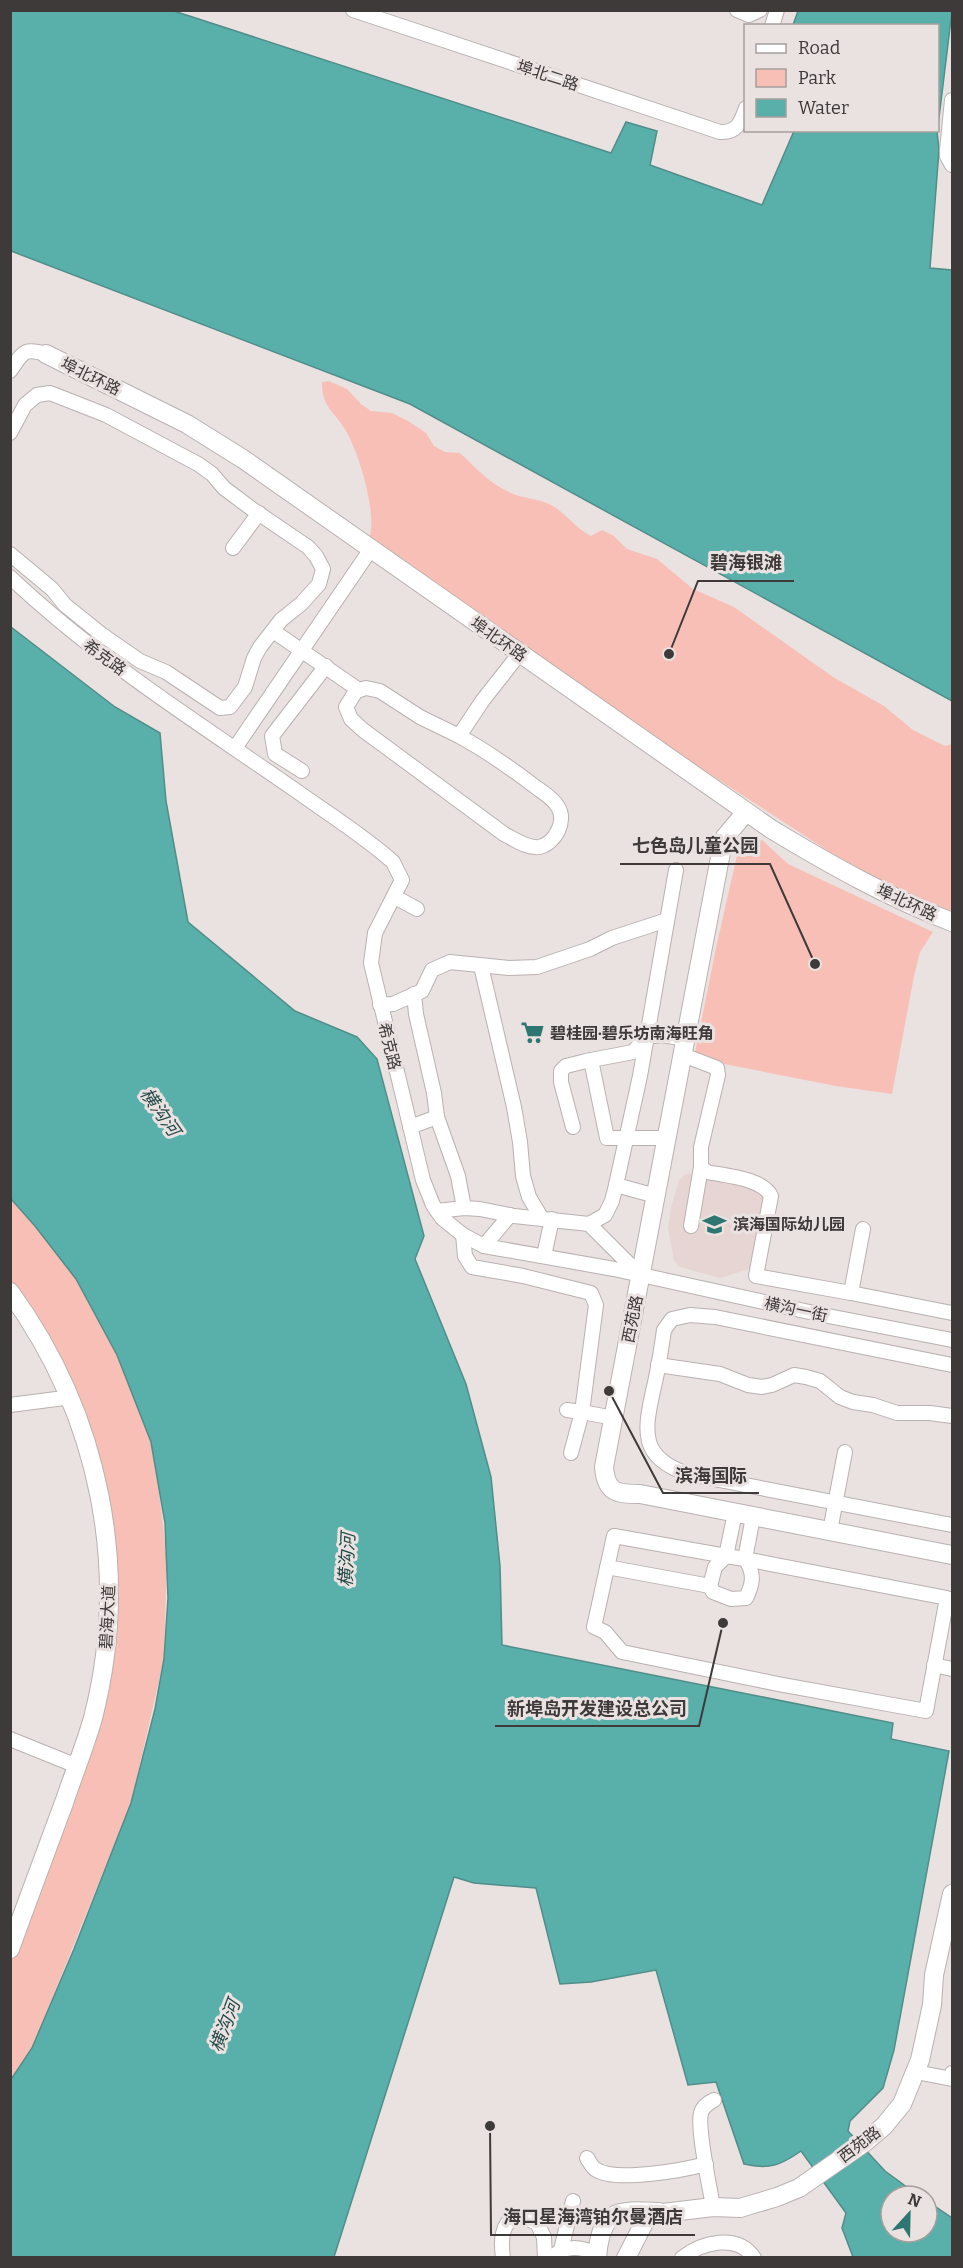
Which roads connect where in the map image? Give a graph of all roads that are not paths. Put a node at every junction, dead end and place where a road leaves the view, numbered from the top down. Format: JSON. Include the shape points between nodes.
{"nodes":[{"id":1,"x":353,"y":10,"type":"edge"},
{"id":2,"x":737,"y":10,"type":"edge"},
{"id":3,"x":760,"y":10,"type":"edge"},
{"id":4,"x":952,"y":100,"type":"edge"},
{"id":5,"x":744,"y":114,"type":"edge"},
{"id":6,"x":952,"y":165,"type":"edge"},
{"id":7,"x":46,"y":354,"type":"joint"},
{"id":8,"x":10,"y":371,"type":"edge"},
{"id":9,"x":10,"y":433,"type":"edge"},
{"id":10,"x":259,"y":513,"type":"junction"},
{"id":11,"x":233,"y":548,"type":"dead end"},
{"id":12,"x":371,"y":549,"type":"junction"},
{"id":13,"x":10,"y":555,"type":"edge"},
{"id":14,"x":10,"y":578,"type":"edge"},
{"id":15,"x":273,"y":631,"type":"junction"},
{"id":16,"x":303,"y":651,"type":"junction"},
{"id":17,"x":520,"y":653,"type":"junction"},
{"id":18,"x":321,"y":659,"type":"junction"},
{"id":19,"x":359,"y":690,"type":"junction"},
{"id":20,"x":459,"y":736,"type":"junction"},
{"id":21,"x":235,"y":748,"type":"junction"},
{"id":22,"x":302,"y":771,"type":"dead end"},
{"id":23,"x":746,"y":812,"type":"junction"},
{"id":24,"x":676,"y":870,"type":"dead end"},
{"id":25,"x":395,"y":897,"type":"junction"},
{"id":26,"x":417,"y":909,"type":"dead end"},
{"id":27,"x":667,"y":920,"type":"junction"},
{"id":28,"x":952,"y":922,"type":"edge"},
{"id":29,"x":481,"y":966,"type":"junction"},
{"id":30,"x":414,"y":994,"type":"junction"},
{"id":31,"x":380,"y":1005,"type":"junction"},
{"id":32,"x":646,"y":1037,"type":"junction"},
{"id":33,"x":684,"y":1047,"type":"junction"},
{"id":34,"x":591,"y":1060,"type":"junction"},
{"id":35,"x":437,"y":1117,"type":"junction"},
{"id":36,"x":410,"y":1127,"type":"junction"},
{"id":37,"x":573,"y":1127,"type":"dead end"},
{"id":38,"x":667,"y":1138,"type":"junction"},
{"id":39,"x":626,"y":1139,"type":"junction"},
{"id":40,"x":701,"y":1167,"type":"junction"},
{"id":41,"x":616,"y":1185,"type":"junction"},
{"id":42,"x":656,"y":1196,"type":"junction"},
{"id":43,"x":464,"y":1208,"type":"junction"},
{"id":44,"x":437,"y":1211,"type":"junction"},
{"id":45,"x":510,"y":1215,"type":"junction"},
{"id":46,"x":546,"y":1218,"type":"junction"},
{"id":47,"x":589,"y":1224,"type":"junction"},
{"id":48,"x":691,"y":1226,"type":"dead end"},
{"id":49,"x":863,"y":1229,"type":"dead end"},
{"id":50,"x":463,"y":1235,"type":"junction"},
{"id":51,"x":484,"y":1246,"type":"junction"},
{"id":52,"x":544,"y":1257,"type":"junction"},
{"id":53,"x":640,"y":1276,"type":"junction"},
{"id":54,"x":10,"y":1292,"type":"edge"},
{"id":55,"x":852,"y":1293,"type":"junction"},
{"id":56,"x":10,"y":1303,"type":"edge"},
{"id":57,"x":952,"y":1313,"type":"edge"},
{"id":58,"x":952,"y":1340,"type":"edge"},
{"id":59,"x":658,"y":1365,"type":"junction"},
{"id":60,"x":952,"y":1365,"type":"edge"},
{"id":61,"x":64,"y":1398,"type":"junction"},
{"id":62,"x":10,"y":1405,"type":"edge"},
{"id":63,"x":567,"y":1410,"type":"dead end"},
{"id":64,"x":582,"y":1412,"type":"junction"},
{"id":65,"x":952,"y":1416,"type":"edge"},
{"id":66,"x":614,"y":1418,"type":"junction"},
{"id":67,"x":845,"y":1452,"type":"dead end"},
{"id":68,"x":571,"y":1453,"type":"dead end"},
{"id":69,"x":836,"y":1503,"type":"junction"},
{"id":70,"x":744,"y":1515,"type":"junction"},
{"id":71,"x":952,"y":1526,"type":"edge"},
{"id":72,"x":830,"y":1531,"type":"junction"},
{"id":73,"x":952,"y":1555,"type":"edge"},
{"id":74,"x":726,"y":1556,"type":"junction"},
{"id":75,"x":745,"y":1559,"type":"junction"},
{"id":76,"x":607,"y":1567,"type":"junction"},
{"id":77,"x":710,"y":1586,"type":"junction"},
{"id":78,"x":934,"y":1665,"type":"junction"},
{"id":79,"x":952,"y":1669,"type":"edge"},
{"id":80,"x":10,"y":1739,"type":"edge"},
{"id":81,"x":74,"y":1765,"type":"junction"},
{"id":82,"x":952,"y":1894,"type":"edge"},
{"id":83,"x":10,"y":1931,"type":"edge"},
{"id":84,"x":10,"y":1949,"type":"edge"},
{"id":85,"x":916,"y":2072,"type":"junction"},
{"id":86,"x":952,"y":2073,"type":"edge"},
{"id":87,"x":952,"y":2079,"type":"edge"},
{"id":88,"x":952,"y":2090,"type":"edge"},
{"id":89,"x":714,"y":2100,"type":"dead end"},
{"id":90,"x":587,"y":2158,"type":"dead end"},
{"id":91,"x":706,"y":2164,"type":"junction"},
{"id":92,"x":573,"y":2201,"type":"dead end"},
{"id":93,"x":713,"y":2207,"type":"junction"},
{"id":94,"x":663,"y":2213,"type":"junction"},
{"id":95,"x":555,"y":2254,"type":"edge"},
{"id":96,"x":597,"y":2256,"type":"edge"},
{"id":97,"x":503,"y":2258,"type":"edge"},
{"id":98,"x":545,"y":2258,"type":"edge"},
{"id":99,"x":626,"y":2258,"type":"edge"},
{"id":100,"x":682,"y":2258,"type":"edge"},
{"id":101,"x":754,"y":2258,"type":"edge"}],
"edges":[{"from":1,"to":5,"type":"street","name":"埠北二路","via":[[720,132],[730,132],[741,123]]},
{"from":2,"to":3,"type":"street","via":[[749,15]]},
{"from":4,"to":6,"type":"street","via":[[947,150]]},
{"from":7,"to":8,"type":"street","via":[[22,353]]},
{"from":7,"to":12,"type":"main road","name":"埠北环路","via":[[215,441]]},
{"from":9,"to":10,"type":"street","via":[[25,405],[38,395],[50,393],[106,415],[198,464]]},
{"from":10,"to":11,"type":"street"},
{"from":10,"to":15,"type":"street","via":[[308,547],[323,569],[319,584]]},
{"from":12,"to":16,"type":"street"},
{"from":12,"to":17,"type":"main road","name":"埠北环路"},
{"from":13,"to":15,"type":"street","via":[[101,634],[220,708],[230,707],[245,687],[254,658]]},
{"from":14,"to":21,"type":"street","name":"希克路","via":[[76,636]]},
{"from":15,"to":16,"type":"street"},
{"from":16,"to":18,"type":"street"},
{"from":16,"to":21,"type":"street"},
{"from":17,"to":20,"type":"street"},
{"from":17,"to":23,"type":"main road","name":"埠北环路"},
{"from":18,"to":19,"type":"street"},
{"from":18,"to":22,"type":"street","via":[[272,736],[275,754]]},
{"from":19,"to":20,"type":"street","via":[[380,691]]},
{"from":19,"to":20,"type":"street","via":[[346,707],[351,719],[363,730],[504,834],[537,848],[549,843],[561,822],[559,807],[501,761]]},
{"from":21,"to":25,"type":"street","name":"希克路","via":[[393,862],[402,880]]},
{"from":23,"to":28,"type":"main road","name":"埠北环路","via":[[845,871]]},
{"from":23,"to":33,"type":"main road","name":"西苑路","via":[[725,837]]},
{"from":24,"to":27,"type":"street"},
{"from":25,"to":26,"type":"street"},
{"from":25,"to":31,"type":"street","name":"希克路","via":[[379,923],[371,952]]},
{"from":27,"to":29,"type":"street","via":[[537,967]]},
{"from":27,"to":32,"type":"street"},
{"from":29,"to":30,"type":"street","via":[[450,962],[432,970],[422,991]]},
{"from":29,"to":46,"type":"street","via":[[514,1107],[523,1176],[529,1197]]},
{"from":30,"to":31,"type":"street","via":[[393,1004]]},
{"from":30,"to":35,"type":"street"},
{"from":31,"to":36,"type":"street","name":"希克路"},
{"from":32,"to":33,"type":"street","via":[[662,1035]]},
{"from":32,"to":34,"type":"street","via":[[633,1052]]},
{"from":32,"to":39,"type":"street"},
{"from":33,"to":38,"type":"main road","name":"西苑路"},
{"from":33,"to":40,"type":"street","via":[[717,1068],[718,1075],[701,1147]]},
{"from":34,"to":37,"type":"street","via":[[561,1071]]},
{"from":34,"to":39,"type":"street","via":[[607,1138]]},
{"from":35,"to":36,"type":"street"},
{"from":35,"to":43,"type":"street","via":[[458,1176]]},
{"from":36,"to":44,"type":"street","name":"希克路","via":[[423,1180]]},
{"from":38,"to":39,"type":"street"},
{"from":38,"to":42,"type":"main road","name":"西苑路"},
{"from":39,"to":41,"type":"street"},
{"from":40,"to":48,"type":"street"},
{"from":40,"to":55,"type":"street","via":[[767,1188],[771,1196],[756,1276]]},
{"from":41,"to":42,"type":"street"},
{"from":41,"to":47,"type":"street","via":[[605,1215]]},
{"from":42,"to":53,"type":"main road","name":"西苑路"},
{"from":43,"to":44,"type":"street"},
{"from":43,"to":45,"type":"street"},
{"from":44,"to":50,"type":"street","name":"希克路"},
{"from":45,"to":46,"type":"street"},
{"from":45,"to":51,"type":"street"},
{"from":46,"to":47,"type":"street"},
{"from":46,"to":52,"type":"street"},
{"from":47,"to":53,"type":"street"},
{"from":49,"to":55,"type":"street"},
{"from":50,"to":51,"type":"street","name":"希克路"},
{"from":50,"to":64,"type":"street","via":[[465,1256],[472,1267],[591,1293],[596,1305]]},
{"from":51,"to":52,"type":"street","name":"希克路"},
{"from":52,"to":53,"type":"street","name":"希克路"},
{"from":53,"to":58,"type":"street","name":"横沟一街"},
{"from":53,"to":66,"type":"main road","name":"西苑路"},
{"from":54,"to":81,"type":"main road","name":"碧海大道","via":[[52,1357],[80,1420],[106,1524],[107,1641],[93,1717]]},
{"from":55,"to":57,"type":"street"},
{"from":56,"to":61,"type":"main road","name":"碧海大道","via":[[43,1354]]},
{"from":59,"to":60,"type":"street","via":[[664,1330],[672,1318],[690,1315]]},
{"from":59,"to":65,"type":"street","via":[[720,1374],[762,1387],[794,1376],[806,1377],[820,1381],[853,1402],[897,1413]]},
{"from":59,"to":69,"type":"street","via":[[646,1426],[652,1447],[664,1464],[688,1474]]},
{"from":61,"to":62,"type":"street"},
{"from":61,"to":81,"type":"main road","name":"碧海大道","via":[[76,1426],[94,1493],[104,1584],[100,1648]]},
{"from":63,"to":64,"type":"street"},
{"from":64,"to":66,"type":"street"},
{"from":64,"to":68,"type":"street"},
{"from":66,"to":70,"type":"main road","name":"西苑路","via":[[604,1467],[607,1484],[613,1490]]},
{"from":67,"to":69,"type":"street"},
{"from":69,"to":71,"type":"street"},
{"from":69,"to":72,"type":"street"},
{"from":70,"to":72,"type":"main road","name":"西苑路"},
{"from":70,"to":74,"type":"street"},
{"from":70,"to":75,"type":"street"},
{"from":72,"to":73,"type":"main road","name":"西苑路"},
{"from":74,"to":75,"type":"street"},
{"from":74,"to":76,"type":"street","via":[[614,1536]]},
{"from":74,"to":77,"type":"street","via":[[715,1567]]},
{"from":75,"to":77,"type":"street","via":[[753,1577],[746,1598],[731,1599],[713,1592]]},
{"from":75,"to":78,"type":"street","via":[[947,1598]]},
{"from":76,"to":77,"type":"street"},
{"from":76,"to":78,"type":"street","via":[[594,1627],[605,1632],[622,1652],[926,1711]]},
{"from":78,"to":79,"type":"street"},
{"from":80,"to":81,"type":"street"},
{"from":81,"to":83,"type":"main road","name":"碧海大道"},
{"from":81,"to":84,"type":"main road","name":"碧海大道"},
{"from":82,"to":85,"type":"main road","name":"西苑路"},
{"from":85,"to":87,"type":"street"},
{"from":85,"to":93,"type":"main road","name":"西苑路","via":[[902,2104],[884,2126],[800,2188],[748,2206]]},
{"from":86,"to":87,"type":"street"},
{"from":87,"to":88,"type":"street"},
{"from":89,"to":91,"type":"street","via":[[706,2104],[701,2114]]},
{"from":90,"to":91,"type":"street","via":[[594,2169],[602,2172],[635,2175]]},
{"from":91,"to":93,"type":"street"},
{"from":92,"to":95,"type":"street"},
{"from":93,"to":94,"type":"main road","name":"西苑路"},
{"from":94,"to":96,"type":"main road","via":[[616,2212],[599,2236]]},
{"from":94,"to":99,"type":"main road","name":"西苑路","via":[[646,2219]]},
{"from":95,"to":96,"type":"street","via":[[569,2247]]},
{"from":97,"to":98,"type":"street","via":[[502,2233],[511,2220],[520,2217],[537,2223],[544,2237]]},
{"from":100,"to":101,"type":"street","via":[[694,2248],[713,2243],[731,2243],[748,2249]]}]}
